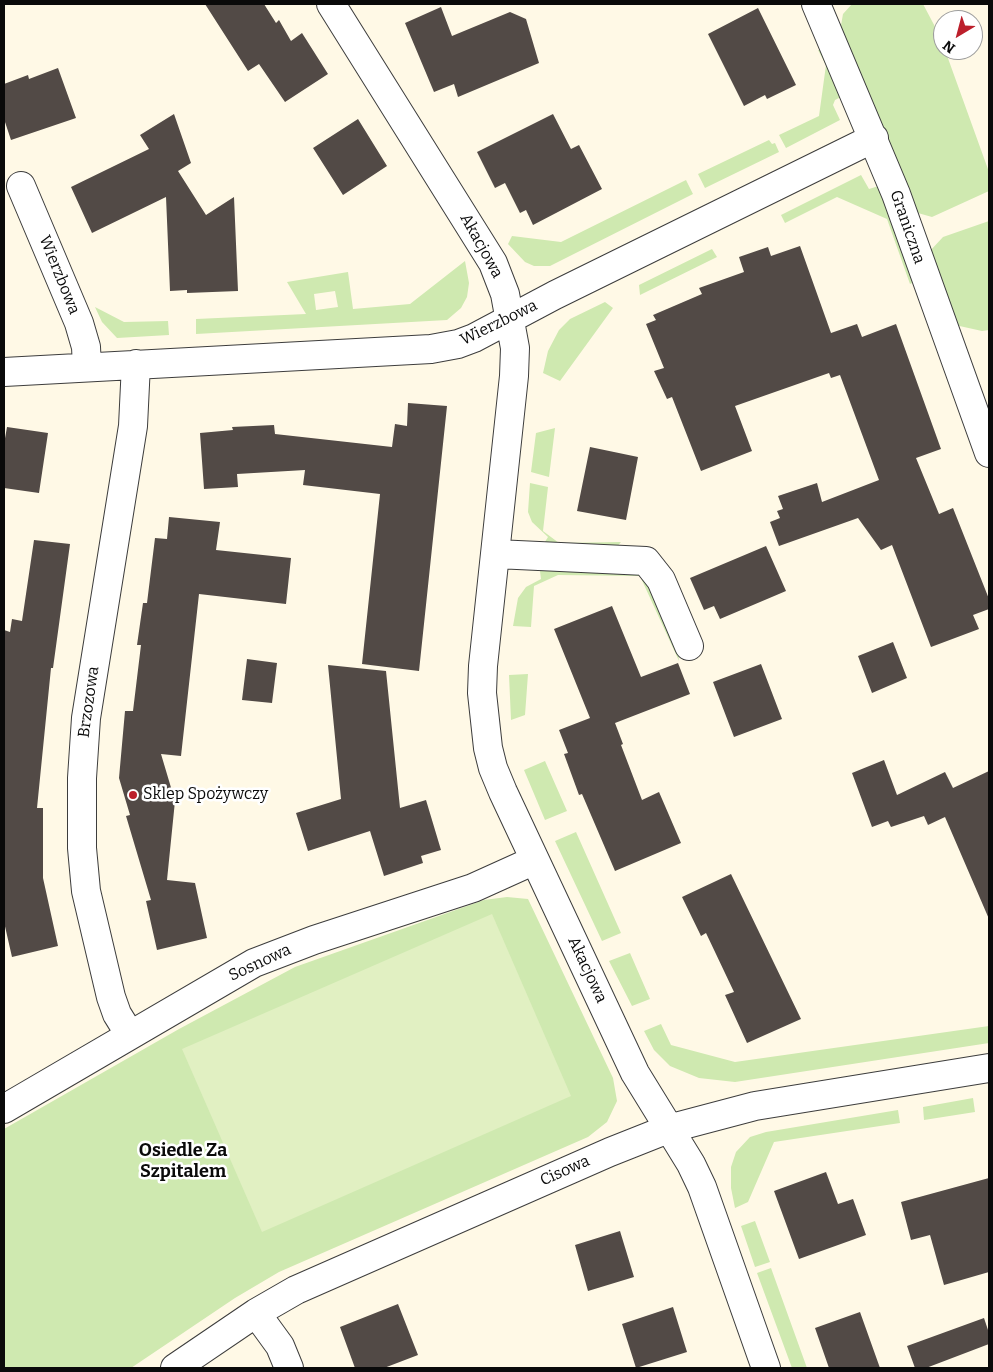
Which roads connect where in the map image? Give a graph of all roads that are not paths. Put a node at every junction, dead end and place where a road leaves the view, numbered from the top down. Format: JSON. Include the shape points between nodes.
{"nodes":[{"id":1,"x":331,"y":4,"type":"edge"},
{"id":2,"x":816,"y":4,"type":"edge"},
{"id":3,"x":874,"y":138,"type":"junction"},
{"id":4,"x":22,"y":186,"type":"dead end"},
{"id":5,"x":510,"y":320,"type":"junction"},
{"id":6,"x":136,"y":364,"type":"junction"},
{"id":7,"x":87,"y":367,"type":"junction"},
{"id":8,"x":4,"y":372,"type":"edge"},
{"id":9,"x":989,"y":453,"type":"edge"},
{"id":10,"x":496,"y":554,"type":"junction"},
{"id":11,"x":689,"y":646,"type":"dead end"},
{"id":12,"x":535,"y":860,"type":"junction"},
{"id":13,"x":130,"y":1035,"type":"junction"},
{"id":14,"x":989,"y":1068,"type":"edge"},
{"id":15,"x":4,"y":1109,"type":"edge"},
{"id":16,"x":668,"y":1129,"type":"junction"},
{"id":17,"x":256,"y":1313,"type":"junction"},
{"id":18,"x":175,"y":1368,"type":"edge"},
{"id":19,"x":289,"y":1368,"type":"edge"},
{"id":20,"x":766,"y":1368,"type":"edge"}],
"edges":[{"from":1,"to":5,"type":"street","name":"Akacjowa","via":[[493,263],[505,294]]},
{"from":2,"to":3,"type":"street","name":"Graniczna"},
{"from":3,"to":5,"type":"street","name":"Wierzbowa"},
{"from":3,"to":9,"type":"street","name":"Graniczna"},
{"from":4,"to":7,"type":"street","name":"Wierzbowa","via":[[79,323],[86,346]]},
{"from":5,"to":6,"type":"street","name":"Wierzbowa","via":[[458,344],[431,349]]},
{"from":5,"to":10,"type":"street","name":"Akacjowa","via":[[514,376]]},
{"from":6,"to":7,"type":"street","name":"Wierzbowa"},
{"from":6,"to":13,"type":"street","name":"Brzozowa","via":[[134,426],[86,718],[82,778],[86,891],[111,997]]},
{"from":7,"to":8,"type":"street","name":"Wierzbowa"},
{"from":10,"to":11,"type":"street","via":[[646,561],[657,572]]},
{"from":10,"to":12,"type":"street","name":"Akacjowa","via":[[483,666],[484,720],[493,768]]},
{"from":12,"to":13,"type":"street","name":"Sosnowa","via":[[474,888],[282,951]]},
{"from":12,"to":16,"type":"street","name":"Akacjowa","via":[[635,1073]]},
{"from":13,"to":15,"type":"street","name":"Sosnowa"},
{"from":14,"to":16,"type":"street","name":"Cisowa","via":[[755,1106]]},
{"from":16,"to":17,"type":"street","name":"Cisowa","via":[[296,1290]]},
{"from":16,"to":20,"type":"street","name":"Akacjowa","via":[[702,1187]]},
{"from":17,"to":18,"type":"street","name":"Cisowa"},
{"from":17,"to":19,"type":"street","via":[[280,1346]]}]}
